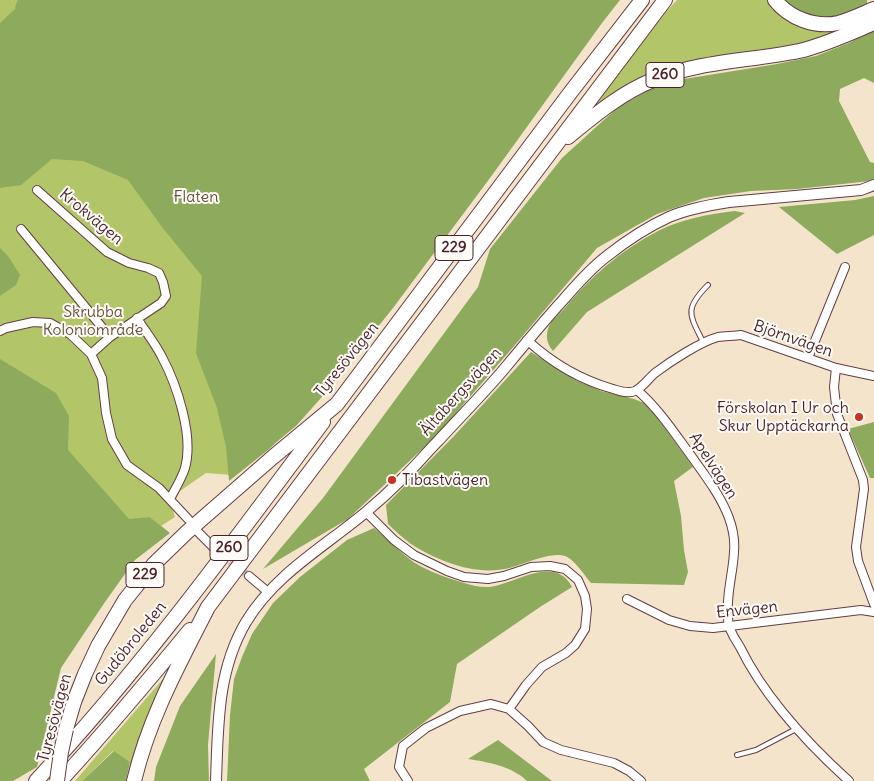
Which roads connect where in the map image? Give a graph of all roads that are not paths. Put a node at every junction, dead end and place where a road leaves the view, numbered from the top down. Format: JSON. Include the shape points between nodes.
{"nodes":[{"id":1,"x":642,"y":0,"type":"edge"},
{"id":2,"x":665,"y":0,"type":"edge"},
{"id":3,"x":775,"y":0,"type":"edge"},
{"id":4,"x":874,"y":10,"type":"edge"},
{"id":5,"x":874,"y":23,"type":"edge"},
{"id":6,"x":550,"y":152,"type":"junction"},
{"id":7,"x":874,"y":185,"type":"edge"},
{"id":8,"x":36,"y":190,"type":"dead end"},
{"id":9,"x":21,"y":229,"type":"dead end"},
{"id":10,"x":845,"y":267,"type":"dead end"},
{"id":11,"x":708,"y":285,"type":"dead end"},
{"id":12,"x":137,"y":318,"type":"junction"},
{"id":13,"x":0,"y":331,"type":"edge"},
{"id":14,"x":110,"y":337,"type":"junction"},
{"id":15,"x":527,"y":340,"type":"junction"},
{"id":16,"x":704,"y":344,"type":"junction"},
{"id":17,"x":91,"y":354,"type":"junction"},
{"id":18,"x":808,"y":358,"type":"junction"},
{"id":19,"x":836,"y":368,"type":"junction"},
{"id":20,"x":874,"y":376,"type":"edge"},
{"id":21,"x":637,"y":390,"type":"junction"},
{"id":22,"x":337,"y":404,"type":"junction"},
{"id":23,"x":170,"y":499,"type":"junction"},
{"id":24,"x":366,"y":512,"type":"junction"},
{"id":25,"x":188,"y":519,"type":"dead end"},
{"id":26,"x":197,"y":531,"type":"dead end"},
{"id":27,"x":216,"y":550,"type":"tunnel mouth"},
{"id":28,"x":249,"y":576,"type":"tunnel mouth"},
{"id":29,"x":268,"y":592,"type":"junction"},
{"id":30,"x":627,"y":599,"type":"dead end"},
{"id":31,"x":874,"y":604,"type":"edge"},
{"id":32,"x":208,"y":607,"type":"junction"},
{"id":33,"x":874,"y":612,"type":"edge"},
{"id":34,"x":729,"y":626,"type":"junction"},
{"id":35,"x":509,"y":709,"type":"junction"},
{"id":36,"x":797,"y":729,"type":"junction"},
{"id":37,"x":737,"y":755,"type":"dead end"},
{"id":38,"x":36,"y":781,"type":"edge"},
{"id":39,"x":59,"y":781,"type":"edge"},
{"id":40,"x":134,"y":781,"type":"edge"},
{"id":41,"x":216,"y":781,"type":"edge"},
{"id":42,"x":408,"y":781,"type":"edge"},
{"id":43,"x":641,"y":781,"type":"edge"},
{"id":44,"x":849,"y":781,"type":"edge"}],
"edges":[{"from":1,"to":22,"type":"highway","name":"Tyresövägen","number":"229"},
{"from":2,"to":6,"type":"highway","number":"229"},
{"from":3,"to":4,"type":"highway","via":[[793,15],[818,24],[838,23]]},
{"from":5,"to":6,"type":"highway","number":"260","via":[[801,50],[697,66],[654,79],[602,109]]},
{"from":6,"to":32,"type":"highway","number":"229"},
{"from":7,"to":15,"type":"street","name":"Ältabergsvägen","via":[[861,190],[722,203],[670,216],[605,257]]},
{"from":8,"to":12,"type":"street","name":"Krokvägen","via":[[107,252],[159,273],[166,296],[161,303]]},
{"from":9,"to":14,"type":"street"},
{"from":10,"to":18,"type":"street"},
{"from":11,"to":16,"type":"lane","via":[[698,295],[690,311]]},
{"from":12,"to":14,"type":"street","name":"Krokvägen"},
{"from":12,"to":23,"type":"street","via":[[162,355],[175,383],[185,419],[188,451],[185,468]]},
{"from":13,"to":17,"type":"street","via":[[33,322],[50,323],[70,334]]},
{"from":14,"to":17,"type":"street","name":"Krokvägen"},
{"from":15,"to":21,"type":"street","via":[[567,370],[591,382],[630,393]]},
{"from":15,"to":24,"type":"street","name":"Ältabergsvägen","via":[[422,458]]},
{"from":16,"to":18,"type":"street","name":"Björnvägen","via":[[718,338],[741,336]]},
{"from":16,"to":21,"type":"street","name":"Björnvägen","via":[[675,359]]},
{"from":17,"to":23,"type":"street","via":[[102,378],[112,439],[127,465]]},
{"from":18,"to":19,"type":"street","name":"Björnvägen"},
{"from":19,"to":20,"type":"street","name":"Björnvägen"},
{"from":19,"to":31,"type":"street","via":[[837,414],[863,480],[856,548]]},
{"from":21,"to":34,"type":"street","name":"Apelvägen","via":[[680,440],[710,482],[730,520],[734,552],[728,587]]},
{"from":22,"to":38,"type":"highway","name":"Gudöbroleden","number":"260","via":[[118,690]]},
{"from":22,"to":39,"type":"highway","name":"Tyresövägen","number":"229","bridge":true,"via":[[194,526],[154,564],[125,600],[84,674],[66,729]]},
{"from":23,"to":25,"type":"street"},
{"from":24,"to":29,"type":"street","name":"Ältabergsvägen"},
{"from":24,"to":35,"type":"street","via":[[414,555],[464,577],[488,579],[531,567],[550,566],[565,569],[578,580],[587,608],[584,629],[566,653],[542,667]]},
{"from":26,"to":27,"type":"street"},
{"from":28,"to":29,"type":"street"},
{"from":29,"to":41,"type":"street","name":"Ältabergsvägen","via":[[246,623],[224,678]]},
{"from":30,"to":34,"type":"street","name":"Envägen","via":[[669,620],[690,626]]},
{"from":32,"to":39,"type":"highway"},
{"from":32,"to":40,"type":"highway","number":"229","via":[[165,693],[146,738]]},
{"from":33,"to":34,"type":"street","name":"Envägen","via":[[861,610]]},
{"from":34,"to":36,"type":"street","name":"Apelvägen","via":[[765,690]]},
{"from":35,"to":42,"type":"street","via":[[491,704],[460,711],[426,728],[403,746],[399,767]]},
{"from":35,"to":43,"type":"street","via":[[543,742],[561,750],[614,763]]},
{"from":36,"to":37,"type":"lane","via":[[756,750]]},
{"from":36,"to":44,"type":"street","name":"Apelvägen"}]}
